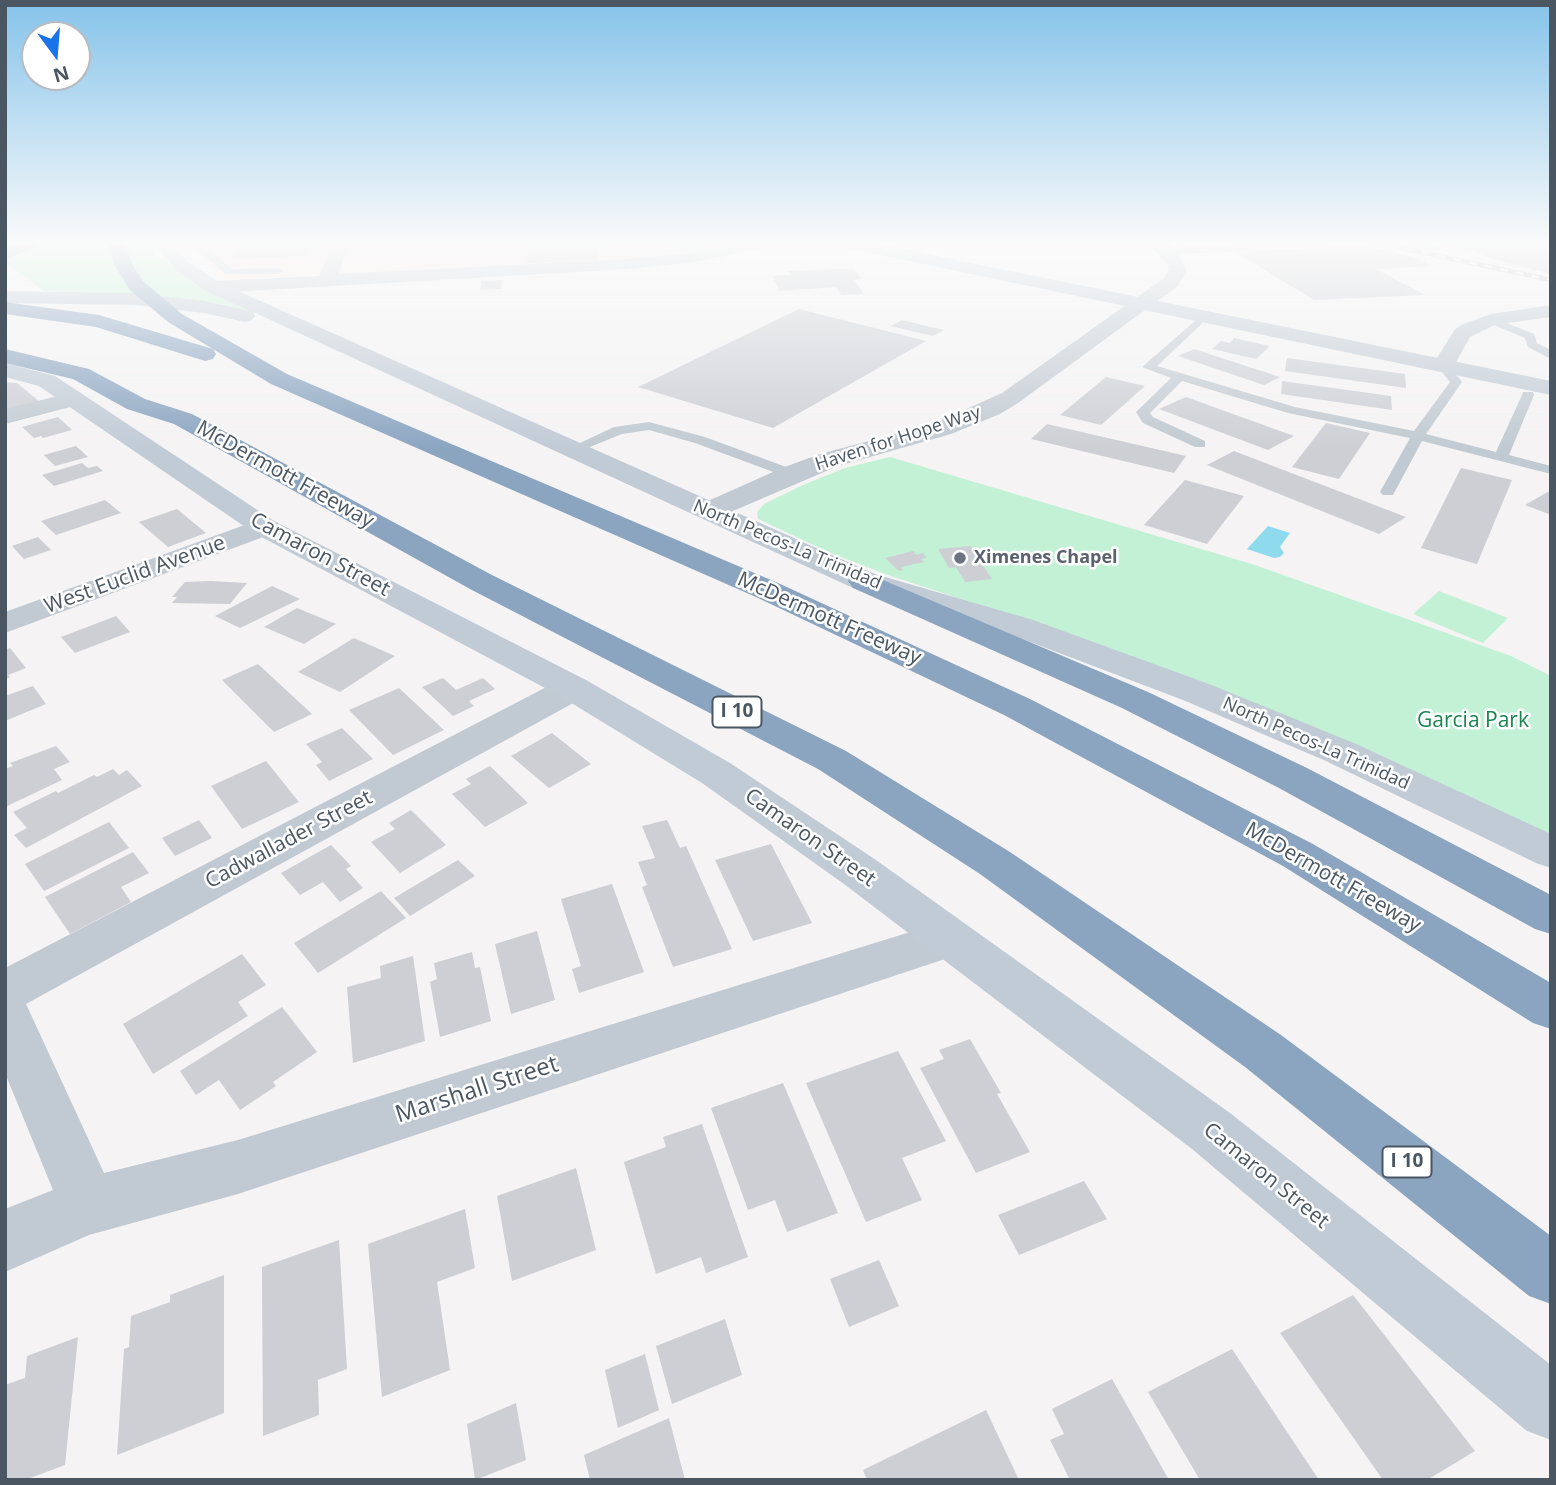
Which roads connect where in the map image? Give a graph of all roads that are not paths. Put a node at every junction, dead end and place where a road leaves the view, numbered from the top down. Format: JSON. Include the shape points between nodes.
{"nodes":[{"id":1,"x":31,"y":311,"type":"edge"},
{"id":2,"x":58,"y":311,"type":"edge"},
{"id":3,"x":167,"y":311,"type":"edge"},
{"id":4,"x":223,"y":311,"type":"edge"},
{"id":5,"x":265,"y":311,"type":"edge"},
{"id":6,"x":1132,"y":311,"type":"edge"},
{"id":7,"x":1174,"y":311,"type":"edge"},
{"id":8,"x":1204,"y":311,"type":"edge"},
{"id":9,"x":1549,"y":311,"type":"edge"},
{"id":10,"x":1492,"y":320,"type":"junction"},
{"id":11,"x":1198,"y":322,"type":"junction"},
{"id":12,"x":72,"y":339,"type":"dead end"},
{"id":13,"x":324,"y":339,"type":"junction"},
{"id":14,"x":1551,"y":355,"type":"edge"},
{"id":15,"x":5,"y":356,"type":"edge"},
{"id":16,"x":93,"y":356,"type":"dead end"},
{"id":17,"x":1446,"y":360,"type":"junction"},
{"id":18,"x":5,"y":370,"type":"edge"},
{"id":19,"x":1179,"y":377,"type":"junction"},
{"id":20,"x":1551,"y":377,"type":"edge"},
{"id":21,"x":279,"y":379,"type":"junction"},
{"id":22,"x":1551,"y":388,"type":"edge"},
{"id":23,"x":1528,"y":395,"type":"dead end"},
{"id":24,"x":74,"y":399,"type":"junction"},
{"id":25,"x":173,"y":409,"type":"junction"},
{"id":26,"x":5,"y":417,"type":"edge"},
{"id":27,"x":1418,"y":436,"type":"junction"},
{"id":28,"x":1200,"y":444,"type":"dead end"},
{"id":29,"x":570,"y":451,"type":"junction"},
{"id":30,"x":1501,"y":456,"type":"junction"},
{"id":31,"x":1551,"y":470,"type":"edge"},
{"id":32,"x":792,"y":474,"type":"junction"},
{"id":33,"x":1388,"y":492,"type":"dead end"},
{"id":34,"x":709,"y":511,"type":"junction"},
{"id":35,"x":264,"y":527,"type":"junction"},
{"id":36,"x":864,"y":582,"type":"junction"},
{"id":37,"x":5,"y":623,"type":"edge"},
{"id":38,"x":573,"y":688,"type":"junction"},
{"id":39,"x":1551,"y":852,"type":"edge"},
{"id":40,"x":1551,"y":916,"type":"edge"},
{"id":41,"x":949,"y":939,"type":"junction"},
{"id":42,"x":5,"y":992,"type":"edge"},
{"id":43,"x":1551,"y":1008,"type":"edge"},
{"id":44,"x":5,"y":1012,"type":"edge"},
{"id":45,"x":89,"y":1206,"type":"junction"},
{"id":46,"x":5,"y":1242,"type":"edge"},
{"id":47,"x":1551,"y":1274,"type":"edge"},
{"id":48,"x":1551,"y":1406,"type":"edge"}],
"edges":[{"from":1,"to":12,"type":"highway"},
{"from":2,"to":21,"type":"highway","via":[[123,327]]},
{"from":3,"to":21,"type":"highway","name":"McDermott Freeway"},
{"from":4,"to":13,"type":"main road"},
{"from":5,"to":13,"type":"main road","name":"North Pecos-La Trinidad"},
{"from":6,"to":32,"type":"street","name":"Haven for Hope Way","via":[[991,410]]},
{"from":7,"to":11,"type":"main road"},
{"from":8,"to":17,"type":"main road"},
{"from":9,"to":10,"type":"street"},
{"from":10,"to":14,"type":"lane","via":[[1530,335],[1532,345]]},
{"from":10,"to":17,"type":"street","via":[[1462,333]]},
{"from":11,"to":17,"type":"main road"},
{"from":11,"to":19,"type":"lane","via":[[1148,367]]},
{"from":13,"to":29,"type":"main road","name":"North Pecos-La Trinidad"},
{"from":15,"to":25,"type":"highway","via":[[81,374],[136,404]]},
{"from":16,"to":25,"type":"highway","number":"I 10"},
{"from":17,"to":20,"type":"main road"},
{"from":17,"to":22,"type":"main road"},
{"from":17,"to":27,"type":"lane","via":[[1456,382]]},
{"from":18,"to":24,"type":"main road","name":"Camaron Street","via":[[47,381]]},
{"from":19,"to":27,"type":"lane","via":[[1293,410]]},
{"from":19,"to":28,"type":"lane","via":[[1143,412],[1147,420]]},
{"from":21,"to":43,"type":"highway","name":"McDermott Freeway","via":[[767,590],[1017,707],[1298,855]]},
{"from":23,"to":30,"type":"lane"},
{"from":24,"to":26,"type":"street"},
{"from":24,"to":35,"type":"main road","name":"Camaron Street"},
{"from":25,"to":47,"type":"highway","name":"McDermott Freeway","number":"I 10","via":[[481,583],[832,760],[995,863],[1263,1051]]},
{"from":27,"to":30,"type":"lane"},
{"from":27,"to":33,"type":"lane"},
{"from":29,"to":32,"type":"lane","via":[[619,430],[649,426]]},
{"from":29,"to":34,"type":"main road","name":"North Pecos-La Trinidad"},
{"from":30,"to":31,"type":"lane"},
{"from":32,"to":34,"type":"street","name":"Haven for Hope Way"},
{"from":34,"to":36,"type":"main road","name":"North Pecos-La Trinidad"},
{"from":35,"to":37,"type":"street","name":"West Euclid Avenue"},
{"from":35,"to":38,"type":"main road","name":"Camaron Street"},
{"from":36,"to":39,"type":"main road","name":"North Pecos-La Trinidad","via":[[1021,627],[1196,692],[1340,752]]},
{"from":36,"to":40,"type":"highway","via":[[1135,700],[1293,778]]},
{"from":38,"to":41,"type":"main road","name":"Camaron Street","via":[[716,773]]},
{"from":38,"to":42,"type":"street","name":"Cadwallader Street"},
{"from":41,"to":45,"type":"street","name":"Marshall Street","via":[[238,1167]]},
{"from":41,"to":48,"type":"main road","name":"Camaron Street","via":[[1211,1131]]},
{"from":44,"to":45,"type":"street"},
{"from":45,"to":46,"type":"street","name":"Marshall Street"}]}
